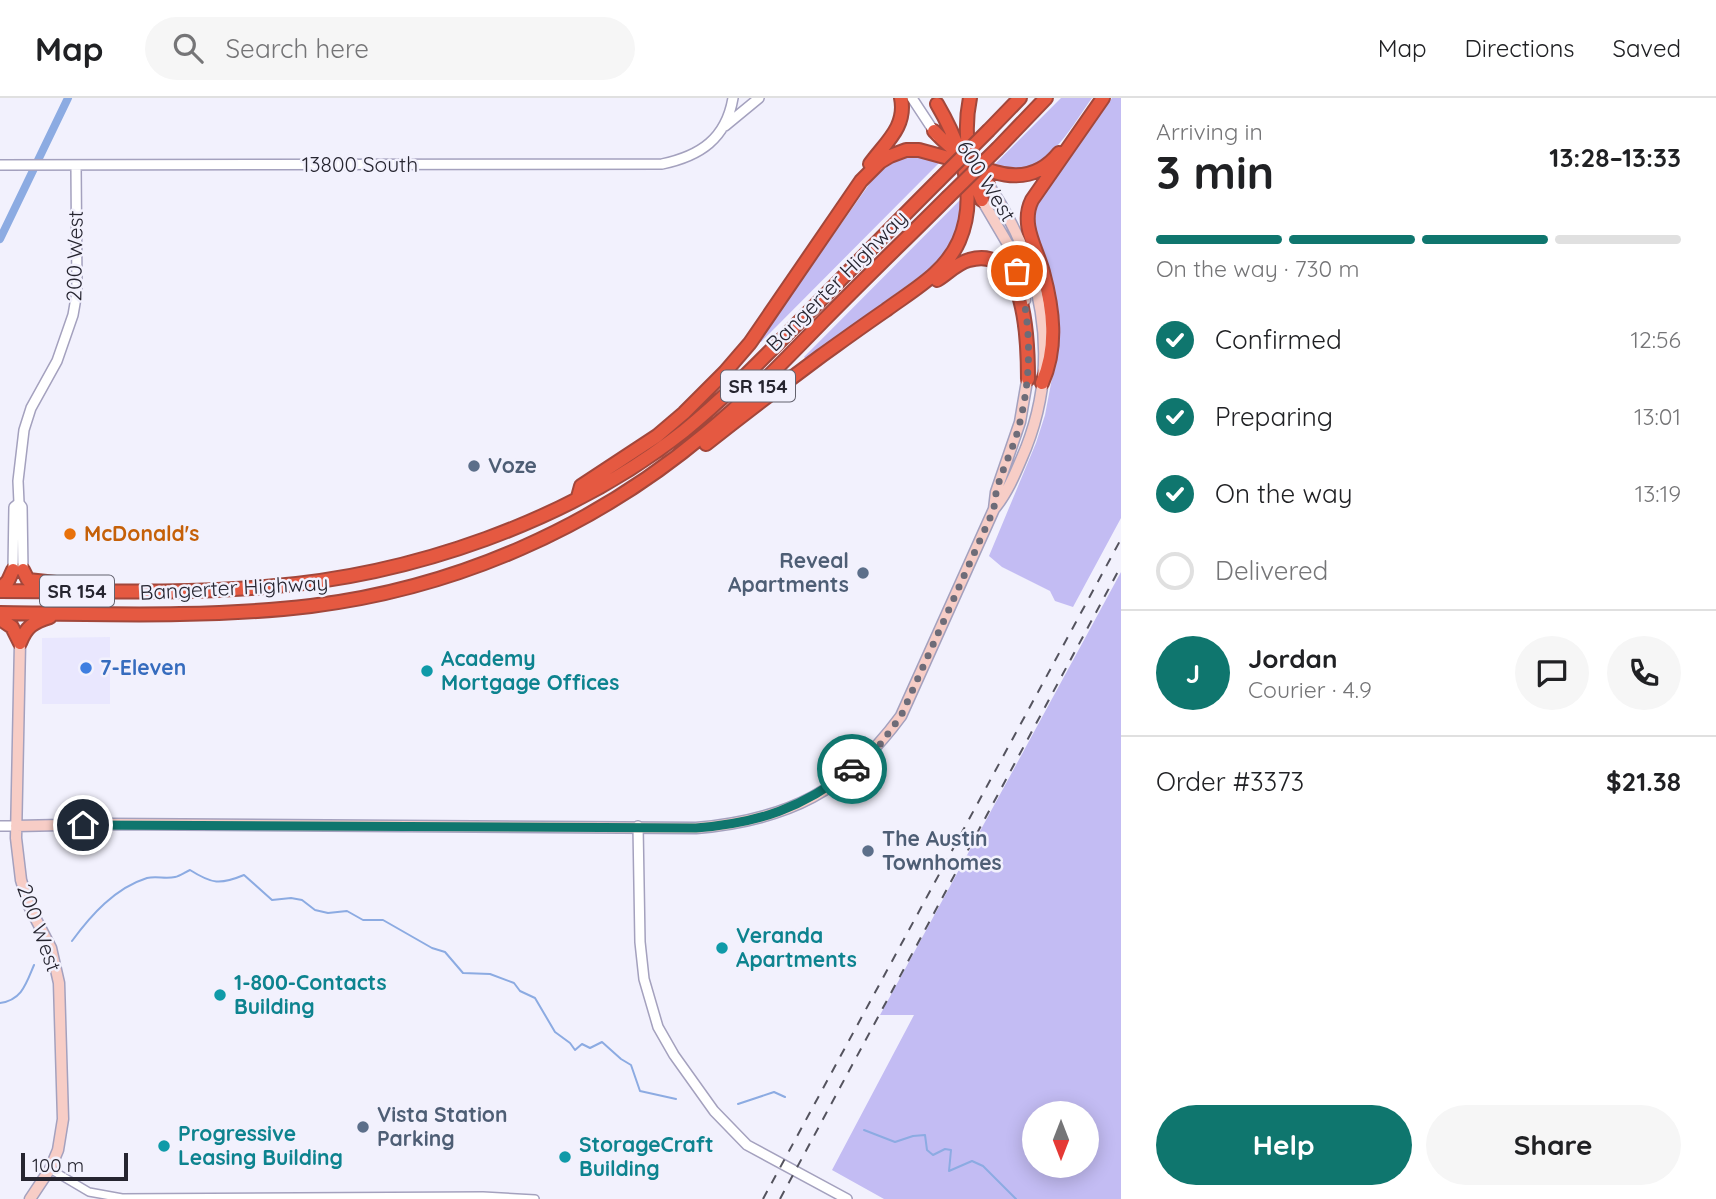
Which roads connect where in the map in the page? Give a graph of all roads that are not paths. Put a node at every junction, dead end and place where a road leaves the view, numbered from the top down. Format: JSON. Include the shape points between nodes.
{"nodes":[{"id":1,"x":733,"y":98,"type":"edge"},
{"id":2,"x":759,"y":98,"type":"edge"},
{"id":3,"x":901,"y":98,"type":"edge"},
{"id":4,"x":912,"y":98,"type":"edge"},
{"id":5,"x":970,"y":98,"type":"edge"},
{"id":6,"x":1020,"y":98,"type":"edge"},
{"id":7,"x":1046,"y":98,"type":"edge"},
{"id":8,"x":1101,"y":98,"type":"edge"},
{"id":9,"x":935,"y":101,"type":"edge"},
{"id":10,"x":723,"y":128,"type":"junction"},
{"id":11,"x":934,"y":131,"type":"joint"},
{"id":12,"x":966,"y":162,"type":"junction"},
{"id":13,"x":76,"y":165,"type":"junction"},
{"id":14,"x":0,"y":166,"type":"edge"},
{"id":15,"x":861,"y":181,"type":"junction"},
{"id":16,"x":988,"y":184,"type":"joint"},
{"id":17,"x":982,"y":200,"type":"joint"},
{"id":18,"x":891,"y":306,"type":"junction"},
{"id":19,"x":1027,"y":379,"type":"junction"},
{"id":20,"x":1042,"y":383,"type":"junction"},
{"id":21,"x":578,"y":497,"type":"junction"},
{"id":22,"x":994,"y":509,"type":"junction"},
{"id":23,"x":541,"y":540,"type":"junction"},
{"id":24,"x":18,"y":570,"type":"junction"},
{"id":25,"x":0,"y":590,"type":"edge"},
{"id":26,"x":102,"y":591,"type":"junction"},
{"id":27,"x":0,"y":613,"type":"edge"},
{"id":28,"x":64,"y":614,"type":"junction"},
{"id":29,"x":0,"y":619,"type":"edge"},
{"id":30,"x":20,"y":643,"type":"junction"},
{"id":31,"x":0,"y":826,"type":"edge"},
{"id":32,"x":16,"y":826,"type":"junction"},
{"id":33,"x":638,"y":826,"type":"junction"},
{"id":34,"x":50,"y":1169,"type":"junction"},
{"id":35,"x":30,"y":1199,"type":"edge"},
{"id":36,"x":535,"y":1199,"type":"edge"},
{"id":37,"x":847,"y":1199,"type":"edge"}],
"edges":[{"from":1,"to":10,"type":"street"},
{"from":2,"to":10,"type":"street"},
{"from":3,"to":15,"type":"highway","via":[[898,128]]},
{"from":4,"to":11,"type":"street","name":"600 West"},
{"from":5,"to":12,"type":"highway"},
{"from":6,"to":21,"type":"highway","name":"Bangerter Highway","number":"SR 154","bridge":true,"via":[[715,404],[632,468]]},
{"from":7,"to":23,"type":"highway","name":"Bangerter Highway","number":"SR 154","bridge":true,"via":[[705,435],[631,489]]},
{"from":8,"to":12,"type":"highway","via":[[1056,157],[1041,168],[1012,175]]},
{"from":8,"to":20,"type":"highway","via":[[1028,211],[1027,226],[1044,275],[1052,320],[1050,361]]},
{"from":9,"to":12,"type":"highway"},
{"from":10,"to":13,"type":"street","name":"13800 South","via":[[699,152],[662,164]]},
{"from":11,"to":12,"type":"highway"},
{"from":12,"to":15,"type":"highway","via":[[919,150],[900,152],[880,162]]},
{"from":12,"to":16,"type":"highway"},
{"from":12,"to":17,"type":"highway"},
{"from":12,"to":18,"type":"highway","via":[[967,213],[954,249],[937,271]]},
{"from":13,"to":14,"type":"street","name":"13800 South"},
{"from":13,"to":24,"type":"street","name":"200 West","via":[[77,292],[57,361],[24,430],[18,481],[22,507]]},
{"from":15,"to":21,"type":"highway","via":[[750,343],[725,372],[669,426],[581,486]]},
{"from":16,"to":20,"type":"main road","name":"600 West","via":[[1007,211],[1032,271],[1043,336]]},
{"from":17,"to":19,"type":"main road","name":"600 West","via":[[1003,235],[1021,283],[1028,331]]},
{"from":18,"to":19,"type":"highway","via":[[967,260],[997,262],[1013,279],[1020,303]]},
{"from":18,"to":23,"type":"highway","via":[[657,481],[566,535]]},
{"from":19,"to":22,"type":"main road","name":"600 West","via":[[1020,422]]},
{"from":20,"to":22,"type":"main road","name":"600 West","via":[[1029,440]]},
{"from":21,"to":26,"type":"highway","name":"Bangerter Highway","number":"SR 154","via":[[451,551],[353,576],[264,587]]},
{"from":22,"to":33,"type":"main road","name":"600 West","via":[[901,716],[882,742],[811,799],[761,819],[696,828]]},
{"from":23,"to":28,"type":"highway","name":"Bangerter Highway","number":"SR 154","via":[[433,581],[346,601],[254,611]]},
{"from":24,"to":25,"type":"highway"},
{"from":24,"to":26,"type":"highway","via":[[28,580],[93,583]]},
{"from":25,"to":26,"type":"highway","name":"Bangerter Highway","number":"SR 154"},
{"from":27,"to":28,"type":"highway","name":"Bangerter Highway","number":"SR 154"},
{"from":28,"to":30,"type":"highway","via":[[31,624]]},
{"from":29,"to":30,"type":"highway","via":[[12,627]]},
{"from":30,"to":32,"type":"main road","name":"200 West"},
{"from":31,"to":32,"type":"street"},
{"from":32,"to":33,"type":"main road","name":"600 West"},
{"from":32,"to":34,"type":"main road","name":"200 West","via":[[21,880],[51,948],[59,983],[63,1119]]},
{"from":33,"to":37,"type":"street","via":[[640,942],[644,979],[658,1027],[714,1111],[747,1145]]},
{"from":34,"to":35,"type":"main road","name":"200 West"},
{"from":34,"to":36,"type":"street","via":[[89,1192],[122,1198]]}]}
